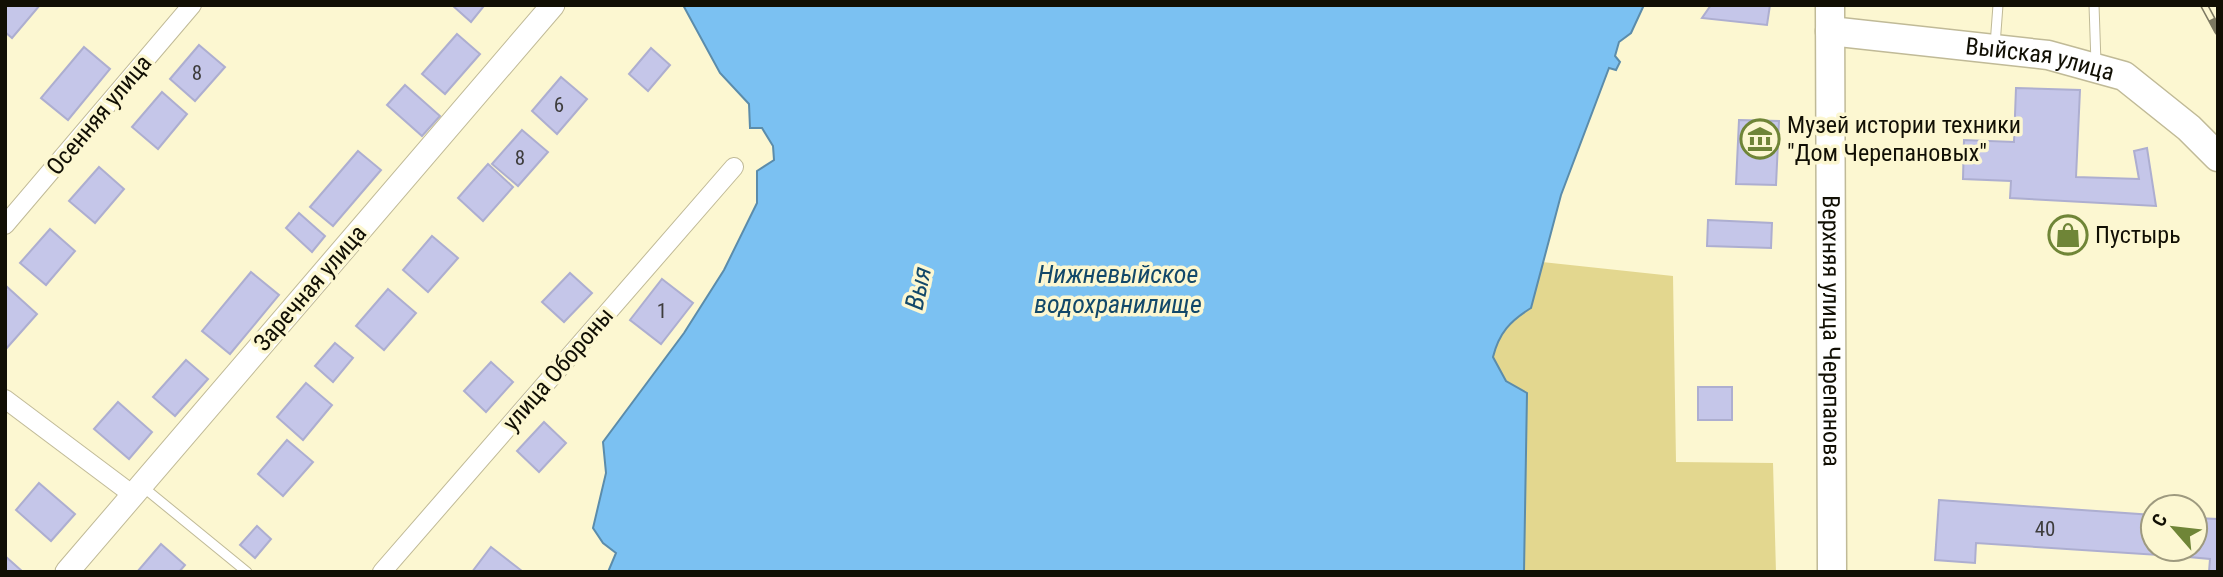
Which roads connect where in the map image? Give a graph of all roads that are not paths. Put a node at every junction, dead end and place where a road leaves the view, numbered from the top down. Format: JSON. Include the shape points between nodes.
{"nodes":[{"id":1,"x":192,"y":5,"type":"edge"},
{"id":2,"x":553,"y":5,"type":"edge"},
{"id":3,"x":1998,"y":5,"type":"edge"},
{"id":4,"x":2094,"y":5,"type":"edge"},
{"id":5,"x":1830,"y":18,"type":"edge"},
{"id":6,"x":1994,"y":50,"type":"junction"},
{"id":7,"x":2096,"y":68,"type":"junction"},
{"id":8,"x":2218,"y":157,"type":"edge"},
{"id":9,"x":734,"y":167,"type":"dead end"},
{"id":10,"x":5,"y":225,"type":"edge"},
{"id":11,"x":5,"y":399,"type":"edge"},
{"id":12,"x":137,"y":490,"type":"junction"},
{"id":13,"x":67,"y":572,"type":"edge"},
{"id":14,"x":247,"y":572,"type":"edge"},
{"id":15,"x":382,"y":572,"type":"edge"},
{"id":16,"x":1832,"y":572,"type":"edge"}],
"edges":[{"from":1,"to":10,"type":"street","name":"Осенняя улица"},
{"from":2,"to":12,"type":"street","name":"Заречная улица"},
{"from":3,"to":6,"type":"lane"},
{"from":4,"to":7,"type":"lane"},
{"from":5,"to":6,"type":"main road","name":"Выйская улица"},
{"from":5,"to":16,"type":"main road","name":"Верхняя улица Черепанова"},
{"from":6,"to":7,"type":"main road","name":"Выйская улица","via":[[2048,55]]},
{"from":7,"to":8,"type":"main road","name":"Выйская улица","via":[[2124,76]]},
{"from":9,"to":15,"type":"street","name":"улица Обороны"},
{"from":11,"to":12,"type":"street"},
{"from":12,"to":13,"type":"street","name":"Заречная улица"},
{"from":12,"to":14,"type":"lane"}]}
